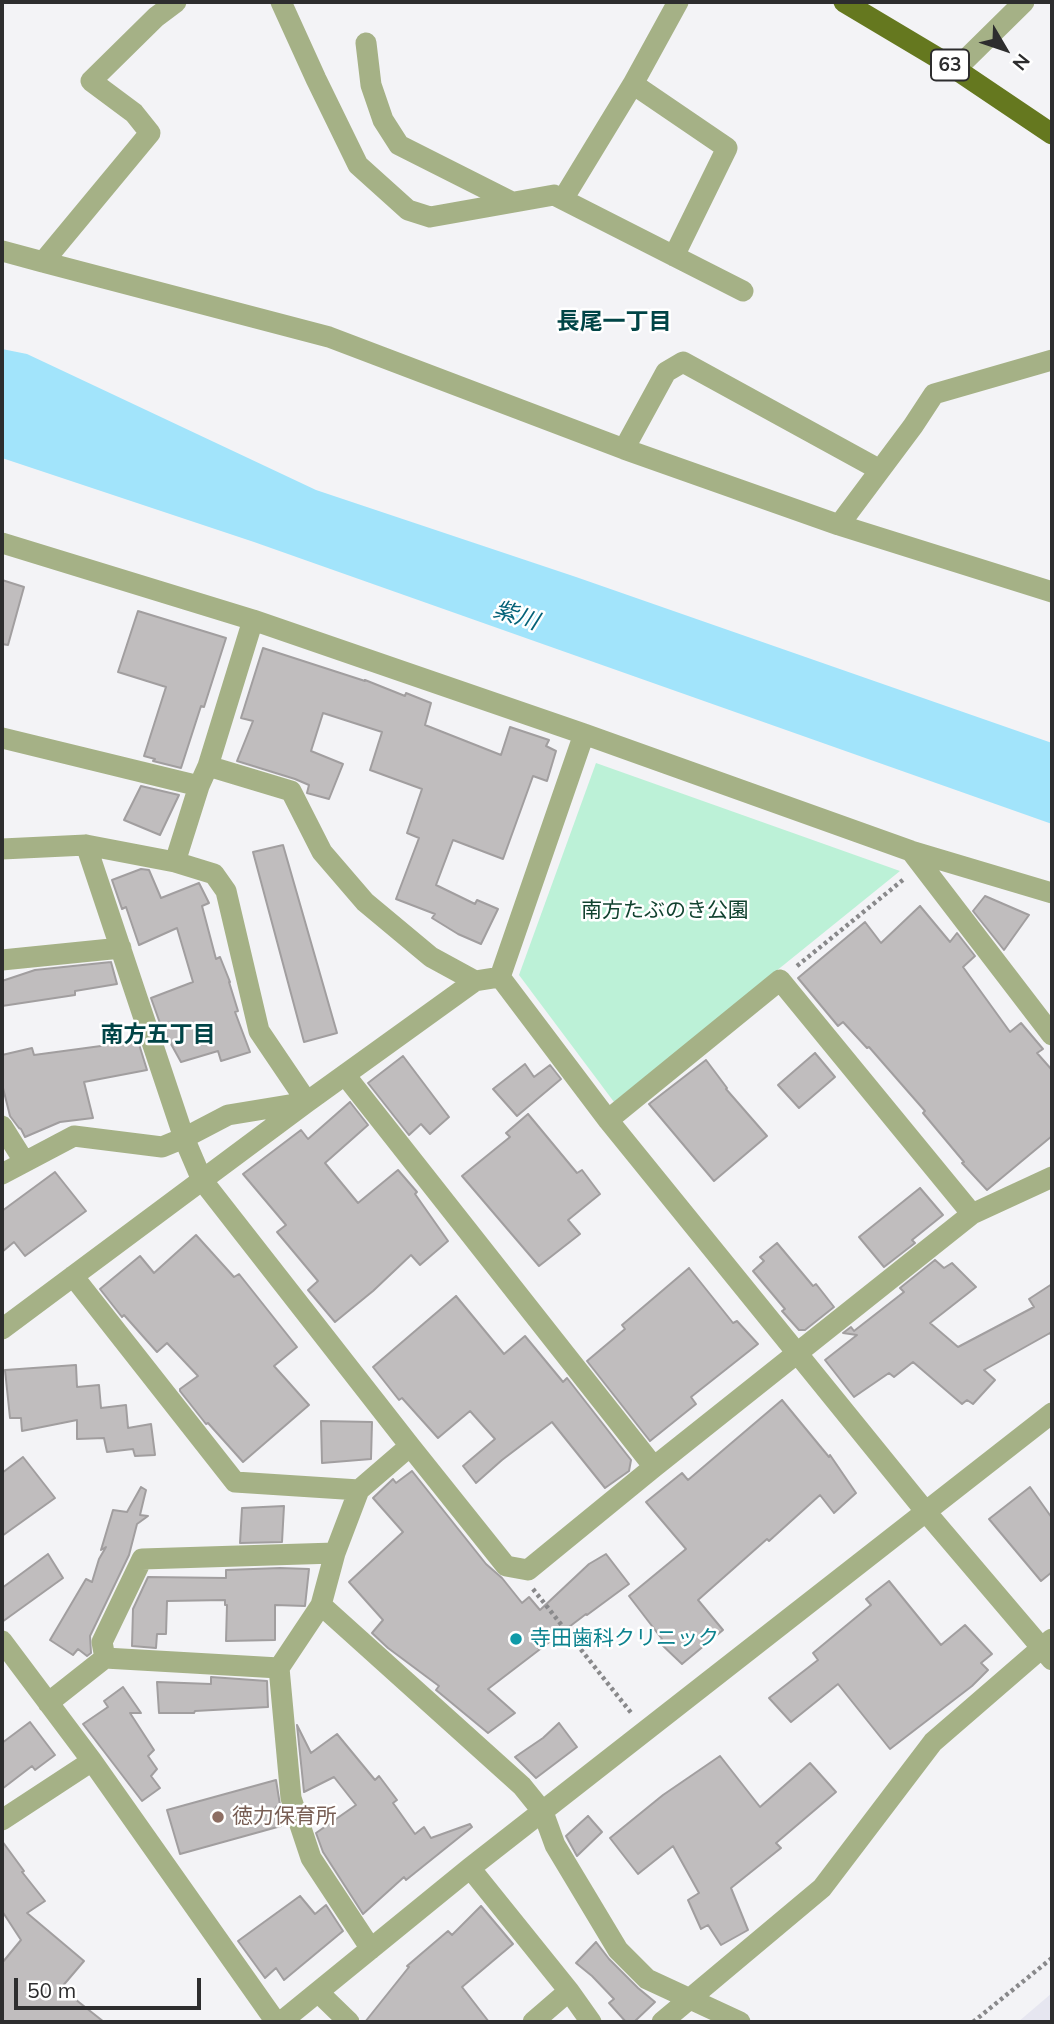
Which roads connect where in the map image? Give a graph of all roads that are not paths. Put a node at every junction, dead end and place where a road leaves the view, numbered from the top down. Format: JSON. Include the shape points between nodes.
{"nodes":[{"id":1,"x":176,"y":2,"type":"edge"},
{"id":2,"x":281,"y":2,"type":"edge"},
{"id":3,"x":678,"y":2,"type":"edge"},
{"id":4,"x":844,"y":2,"type":"edge"},
{"id":5,"x":1024,"y":2,"type":"edge"},
{"id":6,"x":366,"y":43,"type":"dead end"},
{"id":7,"x":956,"y":69,"type":"junction"},
{"id":8,"x":633,"y":84,"type":"junction"},
{"id":9,"x":1052,"y":134,"type":"edge"},
{"id":10,"x":563,"y":199,"type":"junction"},
{"id":11,"x":512,"y":202,"type":"junction"},
{"id":12,"x":2,"y":251,"type":"edge"},
{"id":13,"x":674,"y":256,"type":"junction"},
{"id":14,"x":43,"y":262,"type":"junction"},
{"id":15,"x":743,"y":291,"type":"dead end"},
{"id":16,"x":1052,"y":360,"type":"edge"},
{"id":17,"x":624,"y":449,"type":"junction"},
{"id":18,"x":880,"y":470,"type":"junction"},
{"id":19,"x":839,"y":525,"type":"junction"},
{"id":20,"x":2,"y":543,"type":"edge"},
{"id":21,"x":1052,"y":592,"type":"edge"},
{"id":22,"x":253,"y":620,"type":"junction"},
{"id":23,"x":584,"y":734,"type":"junction"},
{"id":24,"x":2,"y":738,"type":"edge"},
{"id":25,"x":208,"y":765,"type":"junction"},
{"id":26,"x":200,"y":786,"type":"junction"},
{"id":27,"x":86,"y":845,"type":"junction"},
{"id":28,"x":2,"y":849,"type":"edge"},
{"id":29,"x":916,"y":858,"type":"junction"},
{"id":30,"x":175,"y":862,"type":"junction"},
{"id":31,"x":1052,"y":893,"type":"edge"},
{"id":32,"x":121,"y":948,"type":"junction"},
{"id":33,"x":2,"y":960,"type":"edge"},
{"id":34,"x":500,"y":977,"type":"junction"},
{"id":35,"x":475,"y":981,"type":"junction"},
{"id":36,"x":1052,"y":1035,"type":"edge"},
{"id":37,"x":345,"y":1075,"type":"junction"},
{"id":38,"x":307,"y":1102,"type":"junction"},
{"id":39,"x":608,"y":1120,"type":"junction"},
{"id":40,"x":2,"y":1126,"type":"edge"},
{"id":41,"x":184,"y":1138,"type":"junction"},
{"id":42,"x":24,"y":1161,"type":"junction"},
{"id":43,"x":2,"y":1174,"type":"edge"},
{"id":44,"x":1052,"y":1177,"type":"edge"},
{"id":45,"x":202,"y":1181,"type":"junction"},
{"id":46,"x":972,"y":1214,"type":"junction"},
{"id":47,"x":73,"y":1276,"type":"junction"},
{"id":48,"x":2,"y":1329,"type":"edge"},
{"id":49,"x":798,"y":1354,"type":"junction"},
{"id":50,"x":1052,"y":1413,"type":"edge"},
{"id":51,"x":410,"y":1446,"type":"junction"},
{"id":52,"x":654,"y":1467,"type":"junction"},
{"id":53,"x":359,"y":1490,"type":"junction"},
{"id":54,"x":926,"y":1512,"type":"junction"},
{"id":55,"x":335,"y":1553,"type":"junction"},
{"id":56,"x":321,"y":1605,"type":"junction"},
{"id":57,"x":2,"y":1641,"type":"edge"},
{"id":58,"x":1049,"y":1648,"type":"edge"},
{"id":59,"x":105,"y":1658,"type":"junction"},
{"id":60,"x":279,"y":1668,"type":"junction"},
{"id":61,"x":48,"y":1703,"type":"junction"},
{"id":62,"x":92,"y":1762,"type":"junction"},
{"id":63,"x":543,"y":1812,"type":"junction"},
{"id":64,"x":2,"y":1820,"type":"edge"},
{"id":65,"x":470,"y":1868,"type":"junction"},
{"id":66,"x":371,"y":1949,"type":"junction"},
{"id":67,"x":569,"y":1990,"type":"junction"},
{"id":68,"x":318,"y":1992,"type":"junction"},
{"id":69,"x":689,"y":1998,"type":"junction"},
{"id":70,"x":276,"y":2022,"type":"edge"},
{"id":71,"x":281,"y":2022,"type":"edge"},
{"id":72,"x":349,"y":2022,"type":"edge"},
{"id":73,"x":533,"y":2022,"type":"edge"},
{"id":74,"x":591,"y":2022,"type":"edge"},
{"id":75,"x":662,"y":2022,"type":"edge"},
{"id":76,"x":740,"y":2022,"type":"edge"}],
"edges":[{"from":1,"to":14,"type":"street","via":[[91,81],[134,113],[150,133]]},
{"from":2,"to":11,"type":"street","via":[[358,164],[408,210],[430,216]]},
{"from":3,"to":8,"type":"street"},
{"from":4,"to":7,"type":"main road","number":"63"},
{"from":5,"to":7,"type":"street"},
{"from":6,"to":11,"type":"street","via":[[371,85],[383,120],[399,145]]},
{"from":7,"to":9,"type":"main road","number":"63"},
{"from":8,"to":10,"type":"street"},
{"from":8,"to":13,"type":"street","via":[[727,148]]},
{"from":10,"to":11,"type":"street","via":[[554,195]]},
{"from":10,"to":13,"type":"street"},
{"from":12,"to":14,"type":"street"},
{"from":13,"to":15,"type":"street"},
{"from":14,"to":17,"type":"street","via":[[329,337]]},
{"from":16,"to":18,"type":"street","via":[[934,394]]},
{"from":17,"to":18,"type":"street","via":[[666,372],[683,362]]},
{"from":17,"to":19,"type":"street"},
{"from":18,"to":19,"type":"street"},
{"from":19,"to":21,"type":"street"},
{"from":20,"to":22,"type":"street"},
{"from":22,"to":23,"type":"street"},
{"from":22,"to":25,"type":"street"},
{"from":23,"to":29,"type":"street"},
{"from":23,"to":34,"type":"street"},
{"from":24,"to":26,"type":"street"},
{"from":25,"to":26,"type":"street"},
{"from":25,"to":35,"type":"street","via":[[291,791],[322,852],[365,902],[431,957]]},
{"from":26,"to":30,"type":"street"},
{"from":27,"to":28,"type":"street"},
{"from":27,"to":30,"type":"street"},
{"from":27,"to":32,"type":"street"},
{"from":29,"to":31,"type":"street"},
{"from":29,"to":36,"type":"street"},
{"from":30,"to":38,"type":"street","via":[[214,874],[226,891],[259,1031]]},
{"from":32,"to":33,"type":"street"},
{"from":32,"to":41,"type":"street"},
{"from":34,"to":35,"type":"street"},
{"from":34,"to":39,"type":"street"},
{"from":35,"to":37,"type":"street"},
{"from":37,"to":38,"type":"street"},
{"from":37,"to":52,"type":"street"},
{"from":38,"to":41,"type":"street","via":[[228,1115]]},
{"from":38,"to":45,"type":"street"},
{"from":39,"to":46,"type":"street","via":[[780,980]]},
{"from":39,"to":49,"type":"street"},
{"from":40,"to":42,"type":"street"},
{"from":41,"to":42,"type":"street","via":[[162,1147],[74,1136]]},
{"from":41,"to":45,"type":"street"},
{"from":42,"to":43,"type":"street"},
{"from":44,"to":46,"type":"street"},
{"from":45,"to":47,"type":"street"},
{"from":45,"to":51,"type":"street"},
{"from":46,"to":49,"type":"street"},
{"from":47,"to":48,"type":"street"},
{"from":47,"to":53,"type":"street","via":[[235,1482]]},
{"from":49,"to":52,"type":"street"},
{"from":49,"to":54,"type":"street"},
{"from":50,"to":54,"type":"street"},
{"from":51,"to":52,"type":"street","via":[[506,1566],[528,1570]]},
{"from":51,"to":53,"type":"street"},
{"from":53,"to":55,"type":"street"},
{"from":54,"to":58,"type":"street"},
{"from":54,"to":63,"type":"street"},
{"from":55,"to":56,"type":"street"},
{"from":55,"to":59,"type":"street","via":[[142,1559],[102,1642]]},
{"from":56,"to":60,"type":"street"},
{"from":56,"to":63,"type":"street","via":[[522,1786]]},
{"from":57,"to":61,"type":"street"},
{"from":58,"to":69,"type":"street","via":[[933,1742],[822,1888]]},
{"from":59,"to":60,"type":"street"},
{"from":59,"to":61,"type":"street"},
{"from":60,"to":66,"type":"street","via":[[291,1798],[311,1858]]},
{"from":61,"to":62,"type":"street"},
{"from":62,"to":64,"type":"street"},
{"from":62,"to":70,"type":"street"},
{"from":63,"to":65,"type":"street"},
{"from":63,"to":69,"type":"street","via":[[555,1845],[618,1950],[647,1979]]},
{"from":65,"to":66,"type":"street"},
{"from":65,"to":67,"type":"street"},
{"from":66,"to":68,"type":"street"},
{"from":67,"to":73,"type":"street"},
{"from":67,"to":74,"type":"street"},
{"from":68,"to":71,"type":"street"},
{"from":68,"to":72,"type":"street"},
{"from":69,"to":75,"type":"street"},
{"from":69,"to":76,"type":"street"}]}
